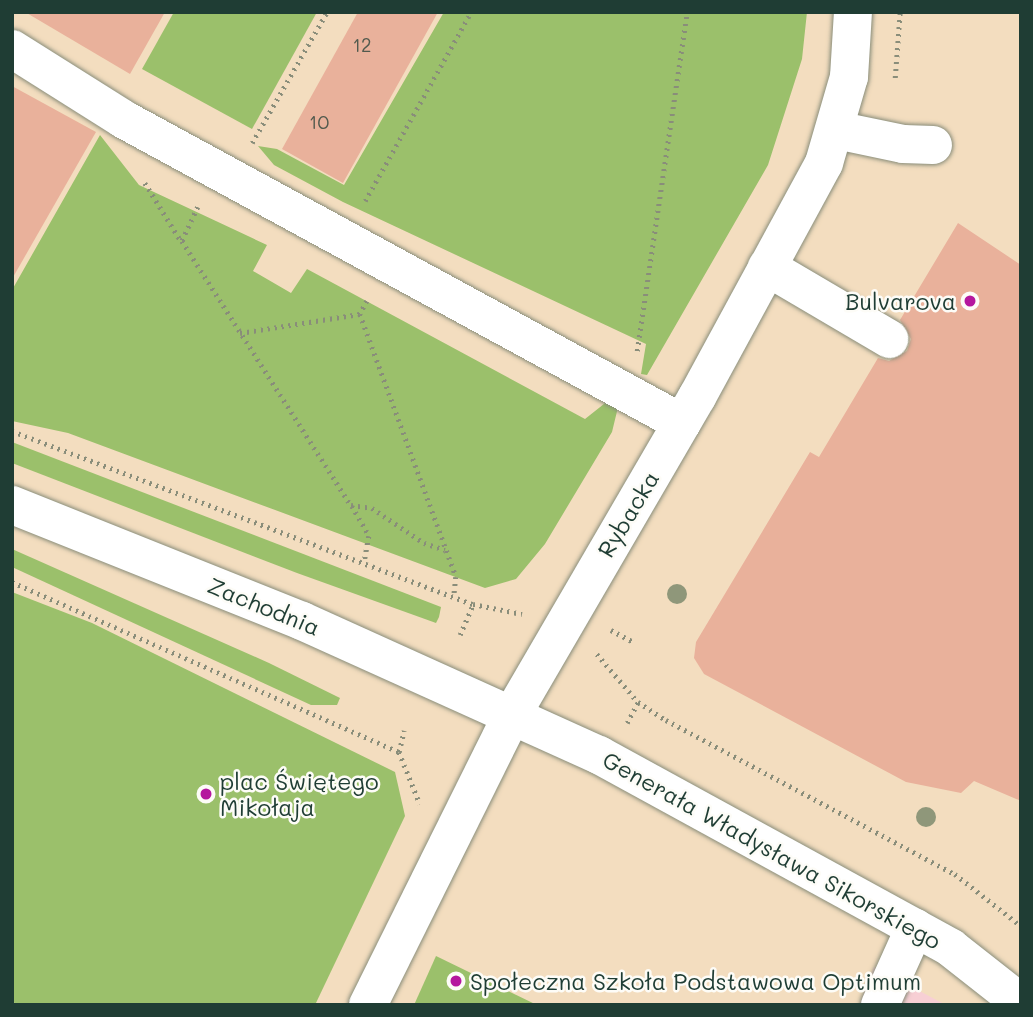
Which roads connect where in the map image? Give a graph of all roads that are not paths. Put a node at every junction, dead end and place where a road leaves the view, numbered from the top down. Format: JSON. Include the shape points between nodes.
{"nodes":[{"id":1,"x":853,"y":12,"type":"edge"},
{"id":2,"x":12,"y":49,"type":"edge"},
{"id":3,"x":836,"y":130,"type":"junction"},
{"id":4,"x":933,"y":145,"type":"dead end"},
{"id":5,"x":767,"y":267,"type":"junction"},
{"id":6,"x":889,"y":340,"type":"dead end"},
{"id":7,"x":682,"y":423,"type":"junction"},
{"id":8,"x":12,"y":505,"type":"edge"},
{"id":9,"x":513,"y":713,"type":"junction"},
{"id":10,"x":915,"y":927,"type":"junction"},
{"id":11,"x":1021,"y":1003,"type":"edge"},
{"id":12,"x":368,"y":1005,"type":"edge"},
{"id":13,"x":880,"y":1005,"type":"edge"}],
"edges":[{"from":1,"to":3,"type":"street","name":"Rybacka","via":[[849,77]]},
{"from":2,"to":7,"type":"street","via":[[123,119]]},
{"from":3,"to":4,"type":"street","via":[[903,144]]},
{"from":3,"to":5,"type":"street","name":"Rybacka","via":[[824,163]]},
{"from":5,"to":6,"type":"street"},
{"from":5,"to":7,"type":"street","name":"Rybacka"},
{"from":7,"to":9,"type":"street","name":"Rybacka"},
{"from":8,"to":9,"type":"street","name":"Zachodnia","via":[[302,621]]},
{"from":9,"to":10,"type":"street","name":"Generała Władysława Sikorskiego","via":[[638,775]]},
{"from":9,"to":12,"type":"street","name":"Rybacka"},
{"from":10,"to":11,"type":"street","name":"Generała Władysława Sikorskiego","via":[[977,965]]},
{"from":10,"to":13,"type":"street"}]}
